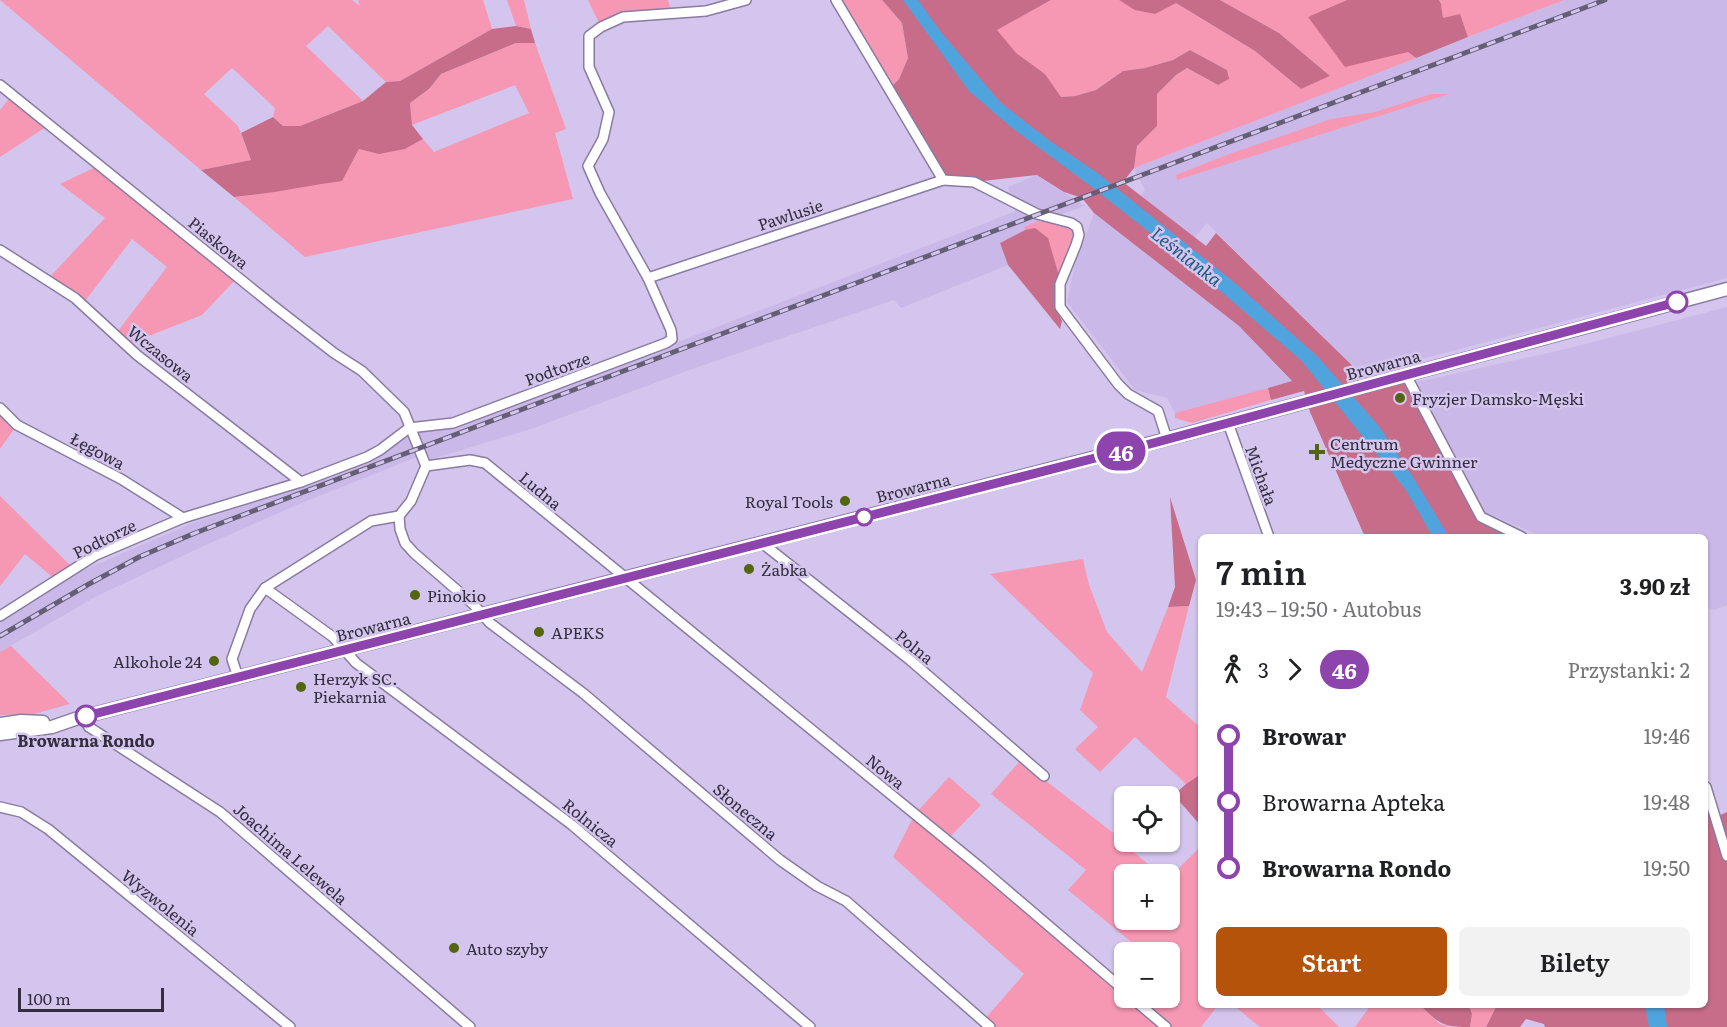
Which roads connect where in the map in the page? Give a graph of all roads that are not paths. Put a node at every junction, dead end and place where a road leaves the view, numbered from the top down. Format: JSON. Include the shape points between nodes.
{"nodes":[{"id":1,"x":746,"y":0,"type":"edge"},
{"id":2,"x":836,"y":0,"type":"edge"},
{"id":3,"x":0,"y":86,"type":"edge"},
{"id":4,"x":944,"y":180,"type":"junction"},
{"id":5,"x":0,"y":250,"type":"edge"},
{"id":6,"x":648,"y":278,"type":"junction"},
{"id":7,"x":1727,"y":289,"type":"edge"},
{"id":8,"x":1406,"y":375,"type":"junction"},
{"id":9,"x":0,"y":408,"type":"edge"},
{"id":10,"x":1228,"y":423,"type":"junction"},
{"id":11,"x":409,"y":428,"type":"junction"},
{"id":12,"x":1167,"y":439,"type":"junction"},
{"id":13,"x":426,"y":466,"type":"junction"},
{"id":14,"x":301,"y":482,"type":"junction"},
{"id":15,"x":399,"y":516,"type":"junction"},
{"id":16,"x":183,"y":518,"type":"junction"},
{"id":17,"x":1268,"y":534,"type":"edge"},
{"id":18,"x":1516,"y":534,"type":"edge"},
{"id":19,"x":762,"y":543,"type":"junction"},
{"id":20,"x":624,"y":579,"type":"junction"},
{"id":21,"x":265,"y":588,"type":"junction"},
{"id":22,"x":484,"y":615,"type":"junction"},
{"id":23,"x":0,"y":616,"type":"edge"},
{"id":24,"x":346,"y":650,"type":"junction"},
{"id":25,"x":238,"y":677,"type":"junction"},
{"id":26,"x":76,"y":719,"type":"junction"},
{"id":27,"x":0,"y":724,"type":"edge"},
{"id":28,"x":0,"y":734,"type":"edge"},
{"id":29,"x":1044,"y":776,"type":"dead end"},
{"id":30,"x":1708,"y":794,"type":"edge"},
{"id":31,"x":2,"y":808,"type":"edge"},
{"id":32,"x":1727,"y":856,"type":"edge"},
{"id":33,"x":1114,"y":982,"type":"edge"},
{"id":34,"x":1144,"y":1008,"type":"edge"},
{"id":35,"x":291,"y":1027,"type":"edge"},
{"id":36,"x":470,"y":1027,"type":"edge"},
{"id":37,"x":810,"y":1027,"type":"edge"},
{"id":38,"x":990,"y":1027,"type":"edge"},
{"id":39,"x":1166,"y":1027,"type":"edge"}],
"edges":[{"from":1,"to":6,"type":"street","name":"Podtorze","via":[[706,10],[623,17],[589,36],[588,67],[609,112],[603,139],[588,166]]},
{"from":2,"to":4,"type":"street"},
{"from":3,"to":11,"type":"street","name":"Piaskowa","via":[[276,308],[362,371],[404,412]]},
{"from":4,"to":6,"type":"street","name":"Pawlusie"},
{"from":4,"to":12,"type":"street","via":[[974,182],[1036,214],[1077,227],[1079,235],[1060,284],[1060,307],[1118,384],[1158,411]]},
{"from":5,"to":14,"type":"street","name":"Wczasowa","via":[[75,298],[137,356]]},
{"from":6,"to":11,"type":"street","name":"Podtorze","via":[[671,330],[672,339],[666,343],[453,423]]},
{"from":7,"to":8,"type":"street","name":"Browarna"},
{"from":8,"to":10,"type":"street","name":"Browarna"},
{"from":8,"to":18,"type":"street","via":[[1480,517]]},
{"from":9,"to":16,"type":"street","name":"Łęgowa","via":[[17,425],[121,479]]},
{"from":10,"to":12,"type":"street","name":"Browarna"},
{"from":10,"to":17,"type":"street","name":"Michała"},
{"from":11,"to":13,"type":"street"},
{"from":11,"to":14,"type":"street","name":"Podtorze","via":[[380,450]]},
{"from":12,"to":19,"type":"street","name":"Browarna"},
{"from":13,"to":15,"type":"street","via":[[411,501]]},
{"from":13,"to":20,"type":"street","name":"Ludna","via":[[470,460],[485,464]]},
{"from":14,"to":16,"type":"street","name":"Podtorze"},
{"from":15,"to":21,"type":"street","via":[[371,521]]},
{"from":15,"to":22,"type":"street","name":"Słoneczna","via":[[405,543]]},
{"from":16,"to":23,"type":"street","name":"Podtorze","via":[[96,555]]},
{"from":19,"to":20,"type":"street","name":"Browarna"},
{"from":19,"to":29,"type":"street","name":"Polna","via":[[910,660]]},
{"from":20,"to":22,"type":"street","name":"Browarna"},
{"from":20,"to":33,"type":"street","name":"Nowa","via":[[981,868]]},
{"from":21,"to":24,"type":"street"},
{"from":21,"to":25,"type":"street","via":[[250,609],[232,659]]},
{"from":22,"to":24,"type":"street","name":"Browarna"},
{"from":22,"to":38,"type":"street","name":"Słoneczna","via":[[583,693],[780,860],[846,901]]},
{"from":24,"to":25,"type":"street","name":"Browarna"},
{"from":24,"to":37,"type":"street","name":"Rolnicza","via":[[356,663],[587,837]]},
{"from":25,"to":26,"type":"street","name":"Browarna"},
{"from":26,"to":27,"type":"street","name":"Browarna"},
{"from":26,"to":28,"type":"street","name":"Browarna","via":[[52,727]]},
{"from":26,"to":36,"type":"street","name":"Joachima Lelewela","via":[[183,787],[245,833]]},
{"from":30,"to":32,"type":"street"},
{"from":31,"to":35,"type":"street","name":"Wyzwolenia","via":[[21,812],[48,829]]},
{"from":34,"to":39,"type":"street"}]}
